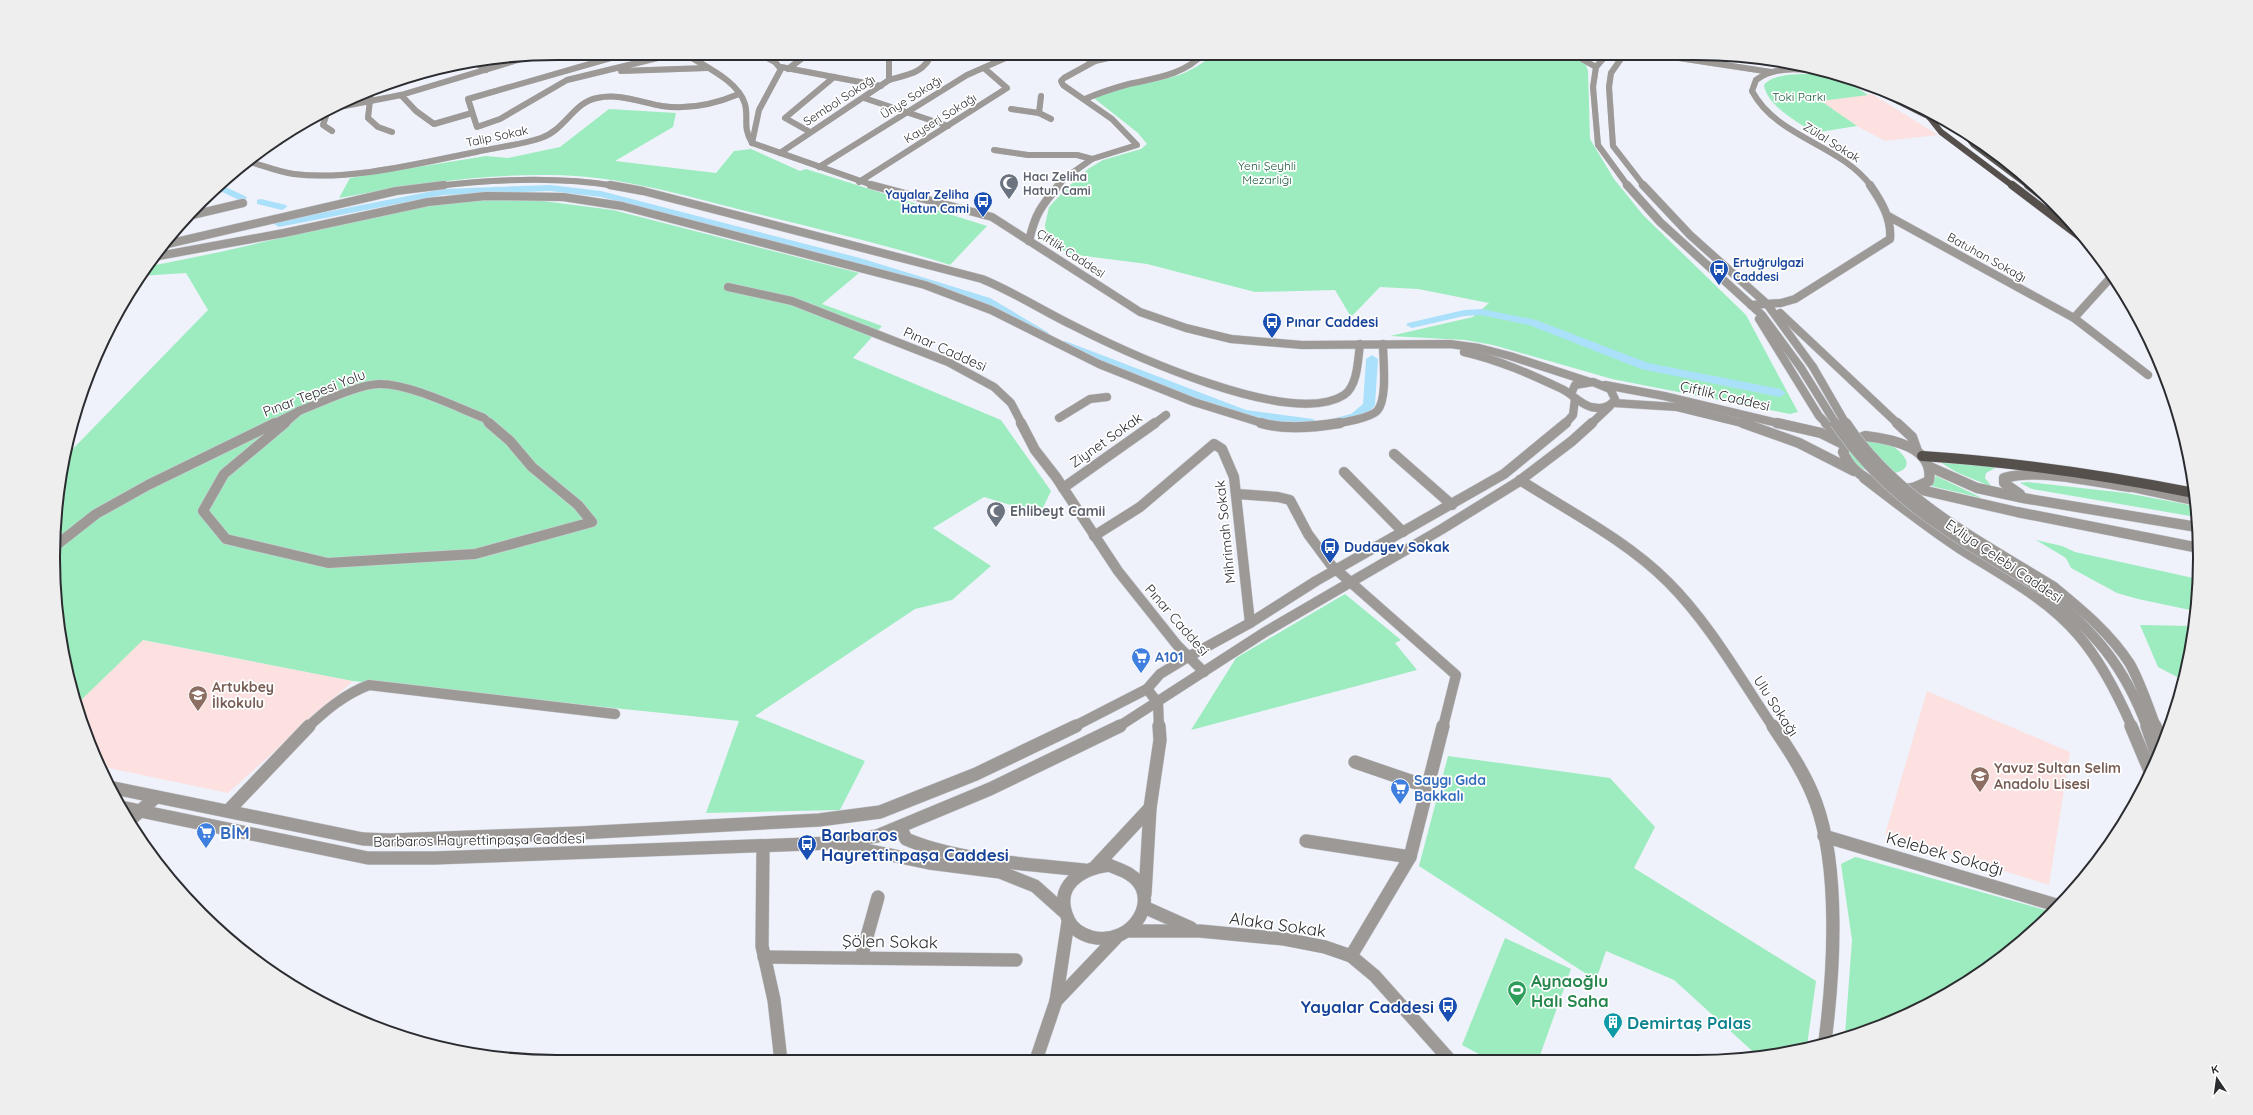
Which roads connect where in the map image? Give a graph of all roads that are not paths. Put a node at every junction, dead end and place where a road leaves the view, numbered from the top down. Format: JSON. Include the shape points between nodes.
{"nodes":[{"id":1,"x":603,"y":60,"type":"edge"},
{"id":2,"x":607,"y":60,"type":"edge"},
{"id":3,"x":651,"y":60,"type":"edge"},
{"id":4,"x":695,"y":60,"type":"edge"},
{"id":5,"x":770,"y":60,"type":"edge"},
{"id":6,"x":800,"y":60,"type":"edge"},
{"id":7,"x":889,"y":60,"type":"edge"},
{"id":8,"x":930,"y":60,"type":"edge"},
{"id":9,"x":1001,"y":60,"type":"edge"},
{"id":10,"x":1092,"y":60,"type":"edge"},
{"id":11,"x":1099,"y":60,"type":"edge"},
{"id":12,"x":1196,"y":60,"type":"edge"},
{"id":13,"x":1583,"y":60,"type":"edge"},
{"id":14,"x":1602,"y":60,"type":"edge"},
{"id":15,"x":1620,"y":60,"type":"edge"},
{"id":16,"x":1693,"y":60,"type":"edge"},
{"id":17,"x":1095,"y":61,"type":"junction"},
{"id":18,"x":511,"y":62,"type":"edge"},
{"id":19,"x":481,"y":66,"type":"edge"},
{"id":20,"x":780,"y":66,"type":"junction"},
{"id":21,"x":707,"y":68,"type":"junction"},
{"id":22,"x":984,"y":68,"type":"junction"},
{"id":23,"x":1596,"y":68,"type":"junction"},
{"id":24,"x":788,"y":69,"type":"junction"},
{"id":25,"x":1790,"y":69,"type":"edge"},
{"id":26,"x":486,"y":70,"type":"junction"},
{"id":27,"x":613,"y":70,"type":"junction"},
{"id":28,"x":1773,"y":72,"type":"junction"},
{"id":29,"x":834,"y":77,"type":"junction"},
{"id":30,"x":888,"y":80,"type":"junction"},
{"id":31,"x":881,"y":86,"type":"junction"},
{"id":32,"x":739,"y":94,"type":"junction"},
{"id":33,"x":401,"y":95,"type":"junction"},
{"id":34,"x":371,"y":96,"type":"edge"},
{"id":35,"x":1041,"y":96,"type":"dead end"},
{"id":36,"x":864,"y":98,"type":"junction"},
{"id":37,"x":1086,"y":99,"type":"junction"},
{"id":38,"x":371,"y":101,"type":"junction"},
{"id":39,"x":352,"y":105,"type":"edge"},
{"id":40,"x":1011,"y":109,"type":"dead end"},
{"id":41,"x":472,"y":112,"type":"junction"},
{"id":42,"x":907,"y":113,"type":"junction"},
{"id":43,"x":1039,"y":113,"type":"junction"},
{"id":44,"x":325,"y":118,"type":"edge"},
{"id":45,"x":1051,"y":119,"type":"dead end"},
{"id":46,"x":1931,"y":119,"type":"edge"},
{"id":47,"x":948,"y":126,"type":"junction"},
{"id":48,"x":332,"y":131,"type":"dead end"},
{"id":49,"x":392,"y":132,"type":"dead end"},
{"id":50,"x":810,"y":132,"type":"junction"},
{"id":51,"x":752,"y":143,"type":"junction"},
{"id":52,"x":994,"y":150,"type":"dead end"},
{"id":53,"x":780,"y":153,"type":"junction"},
{"id":54,"x":1092,"y":159,"type":"junction"},
{"id":55,"x":255,"y":163,"type":"edge"},
{"id":56,"x":819,"y":167,"type":"junction"},
{"id":57,"x":859,"y":182,"type":"junction"},
{"id":58,"x":243,"y":203,"type":"dead end"},
{"id":59,"x":198,"y":214,"type":"edge"},
{"id":60,"x":1888,"y":216,"type":"junction"},
{"id":61,"x":2070,"y":229,"type":"edge"},
{"id":62,"x":1029,"y":241,"type":"junction"},
{"id":63,"x":172,"y":243,"type":"edge"},
{"id":64,"x":163,"y":255,"type":"edge"},
{"id":65,"x":2108,"y":280,"type":"edge"},
{"id":66,"x":728,"y":287,"type":"dead end"},
{"id":67,"x":1767,"y":304,"type":"junction"},
{"id":68,"x":1751,"y":306,"type":"junction"},
{"id":69,"x":2074,"y":318,"type":"junction"},
{"id":70,"x":1360,"y":344,"type":"junction"},
{"id":71,"x":1383,"y":344,"type":"junction"},
{"id":72,"x":2148,"y":375,"type":"dead end"},
{"id":73,"x":1593,"y":383,"type":"junction"},
{"id":74,"x":1107,"y":397,"type":"dead end"},
{"id":75,"x":1573,"y":397,"type":"junction"},
{"id":76,"x":1612,"y":404,"type":"junction"},
{"id":77,"x":300,"y":411,"type":"junction"},
{"id":78,"x":1166,"y":415,"type":"dead end"},
{"id":79,"x":1059,"y":418,"type":"dead end"},
{"id":80,"x":1846,"y":444,"type":"junction"},
{"id":81,"x":1394,"y":454,"type":"dead end"},
{"id":82,"x":1919,"y":454,"type":"junction"},
{"id":83,"x":1930,"y":467,"type":"junction"},
{"id":84,"x":1854,"y":471,"type":"junction"},
{"id":85,"x":1344,"y":472,"type":"dead end"},
{"id":86,"x":2086,"y":474,"type":"junction"},
{"id":87,"x":1864,"y":478,"type":"junction"},
{"id":88,"x":1520,"y":480,"type":"junction"},
{"id":89,"x":2130,"y":487,"type":"junction"},
{"id":90,"x":1063,"y":488,"type":"junction"},
{"id":91,"x":1913,"y":488,"type":"junction"},
{"id":92,"x":2189,"y":492,"type":"edge"},
{"id":93,"x":1236,"y":494,"type":"junction"},
{"id":94,"x":2190,"y":499,"type":"edge"},
{"id":95,"x":2037,"y":501,"type":"junction"},
{"id":96,"x":1452,"y":505,"type":"junction"},
{"id":97,"x":2192,"y":526,"type":"edge"},
{"id":98,"x":1403,"y":532,"type":"junction"},
{"id":99,"x":1094,"y":536,"type":"junction"},
{"id":100,"x":60,"y":542,"type":"edge"},
{"id":101,"x":2193,"y":547,"type":"edge"},
{"id":102,"x":1336,"y":571,"type":"junction"},
{"id":103,"x":1351,"y":582,"type":"junction"},
{"id":104,"x":2049,"y":589,"type":"junction"},
{"id":105,"x":1250,"y":623,"type":"junction"},
{"id":106,"x":1188,"y":657,"type":"junction"},
{"id":107,"x":1204,"y":672,"type":"junction"},
{"id":108,"x":1147,"y":689,"type":"junction"},
{"id":109,"x":1158,"y":703,"type":"junction"},
{"id":110,"x":615,"y":714,"type":"dead end"},
{"id":111,"x":2159,"y":739,"type":"edge"},
{"id":112,"x":2155,"y":749,"type":"edge"},
{"id":113,"x":1355,"y":762,"type":"dead end"},
{"id":114,"x":2148,"y":765,"type":"edge"},
{"id":115,"x":1428,"y":787,"type":"junction"},
{"id":116,"x":117,"y":789,"type":"edge"},
{"id":117,"x":156,"y":797,"type":"junction"},
{"id":118,"x":128,"y":808,"type":"edge"},
{"id":119,"x":1150,"y":808,"type":"junction"},
{"id":120,"x":142,"y":811,"type":"junction"},
{"id":121,"x":228,"y":811,"type":"junction"},
{"id":122,"x":134,"y":817,"type":"edge"},
{"id":123,"x":900,"y":827,"type":"junction"},
{"id":124,"x":1824,"y":836,"type":"junction"},
{"id":125,"x":1306,"y":841,"type":"dead end"},
{"id":126,"x":832,"y":843,"type":"junction"},
{"id":127,"x":763,"y":847,"type":"junction"},
{"id":128,"x":1410,"y":857,"type":"junction"},
{"id":129,"x":1090,"y":868,"type":"junction"},
{"id":130,"x":878,"y":897,"type":"dead end"},
{"id":131,"x":1144,"y":902,"type":"junction"},
{"id":132,"x":2052,"y":904,"type":"edge"},
{"id":133,"x":1066,"y":916,"type":"junction"},
{"id":134,"x":1129,"y":931,"type":"junction"},
{"id":135,"x":1200,"y":931,"type":"junction"},
{"id":136,"x":1116,"y":938,"type":"junction"},
{"id":137,"x":1351,"y":956,"type":"junction"},
{"id":138,"x":764,"y":957,"type":"junction"},
{"id":139,"x":861,"y":958,"type":"junction"},
{"id":140,"x":1016,"y":960,"type":"dead end"},
{"id":141,"x":1056,"y":1001,"type":"junction"},
{"id":142,"x":1825,"y":1038,"type":"edge"},
{"id":143,"x":780,"y":1055,"type":"edge"},
{"id":144,"x":1038,"y":1055,"type":"edge"},
{"id":145,"x":1445,"y":1055,"type":"edge"}],
"edges":[{"from":1,"to":41,"type":"street","via":[[468,99]]},
{"from":2,"to":27,"type":"street"},
{"from":3,"to":27,"type":"street"},
{"from":4,"to":21,"type":"street"},
{"from":5,"to":20,"type":"street"},
{"from":6,"to":24,"type":"street"},
{"from":7,"to":30,"type":"street","name":"Sembol Sokağı"},
{"from":8,"to":30,"type":"street","via":[[916,73]]},
{"from":9,"to":22,"type":"street","name":"Ünye Sokağı"},
{"from":10,"to":17,"type":"street"},
{"from":11,"to":17,"type":"street"},
{"from":12,"to":37,"type":"street","via":[[1186,69],[1166,77],[1108,90]]},
{"from":13,"to":23,"type":"street"},
{"from":14,"to":23,"type":"street"},
{"from":15,"to":67,"type":"street","name":"Evliya Çelebi Caddesi","via":[[1611,73],[1610,80],[1614,146],[1657,202]]},
{"from":16,"to":28,"type":"street"},
{"from":17,"to":37,"type":"street","via":[[1061,81],[1067,88]]},
{"from":18,"to":26,"type":"street"},
{"from":19,"to":26,"type":"street"},
{"from":20,"to":24,"type":"street"},
{"from":20,"to":51,"type":"street","via":[[781,69],[760,110]]},
{"from":21,"to":27,"type":"street","via":[[641,72]]},
{"from":21,"to":32,"type":"street","via":[[730,84]]},
{"from":22,"to":42,"type":"street","name":"Ünye Sokağı","via":[[967,75]]},
{"from":22,"to":47,"type":"street","name":"Kayseri Sokağı","via":[[1007,88]]},
{"from":23,"to":68,"type":"street","name":"Evliya Çelebi Caddesi","via":[[1593,87],[1598,145],[1625,183],[1660,222]]},
{"from":24,"to":29,"type":"street"},
{"from":25,"to":28,"type":"street","name":"Zülal Sokak"},
{"from":26,"to":33,"type":"street"},
{"from":27,"to":41,"type":"street","via":[[559,83],[500,119],[477,127]]},
{"from":28,"to":60,"type":"street","name":"Zülal Sokak","via":[[1758,78],[1752,86],[1759,104],[1792,130],[1857,170]]},
{"from":29,"to":31,"type":"street"},
{"from":29,"to":50,"type":"street","via":[[785,118]]},
{"from":30,"to":31,"type":"street","name":"Sembol Sokağı"},
{"from":31,"to":36,"type":"street","name":"Sembol Sokağı"},
{"from":32,"to":51,"type":"street","via":[[744,102],[744,132]]},
{"from":32,"to":55,"type":"street","name":"Talip Sokak","via":[[718,102],[693,106],[664,106],[625,96],[594,98],[579,106],[558,129],[542,138],[385,169],[321,176],[293,174]]},
{"from":33,"to":38,"type":"street"},
{"from":33,"to":41,"type":"street","via":[[416,111],[434,124]]},
{"from":34,"to":38,"type":"street"},
{"from":35,"to":43,"type":"street"},
{"from":36,"to":42,"type":"street"},
{"from":36,"to":50,"type":"street","name":"Sembol Sokağı"},
{"from":37,"to":54,"type":"street","via":[[1126,130],[1137,145]]},
{"from":38,"to":39,"type":"street"},
{"from":38,"to":49,"type":"street","via":[[368,118],[377,127]]},
{"from":40,"to":43,"type":"street"},
{"from":42,"to":47,"type":"street"},
{"from":42,"to":56,"type":"street","name":"Ünye Sokağı"},
{"from":43,"to":45,"type":"street"},
{"from":44,"to":48,"type":"street","via":[[323,125]]},
{"from":46,"to":61,"type":"main road","via":[[1941,132]]},
{"from":47,"to":57,"type":"street","name":"Kayseri Sokağı"},
{"from":50,"to":53,"type":"street","name":"Sembol Sokağı"},
{"from":51,"to":53,"type":"street","name":"Çiftlik Caddesi"},
{"from":52,"to":54,"type":"street","via":[[1028,155],[1077,155]]},
{"from":53,"to":56,"type":"street","name":"Çiftlik Caddesi"},
{"from":54,"to":62,"type":"street","via":[[1065,178],[1043,204],[1034,220]]},
{"from":56,"to":57,"type":"street","name":"Çiftlik Caddesi"},
{"from":57,"to":62,"type":"street","name":"Çiftlik Caddesi","via":[[992,217]]},
{"from":58,"to":59,"type":"street"},
{"from":60,"to":67,"type":"street","name":"Zülal Sokak","via":[[1892,233],[1890,239],[1795,299]]},
{"from":60,"to":69,"type":"street","name":"Batuhan Sokağı"},
{"from":62,"to":70,"type":"street","name":"Çiftlik Caddesi","via":[[1140,312],[1186,328],[1231,339],[1288,344]]},
{"from":63,"to":70,"type":"street","via":[[344,202],[415,188],[510,179],[574,181],[643,191],[982,279],[1014,292],[1085,332],[1174,369],[1251,396],[1307,404],[1330,402],[1344,396],[1350,389]]},
{"from":64,"to":71,"type":"street","via":[[284,233],[371,212],[428,202],[486,196],[563,197],[630,208],[925,285],[991,310],[1099,364],[1194,402],[1272,426],[1339,423],[1376,412],[1383,394]]},
{"from":65,"to":69,"type":"street"},
{"from":66,"to":90,"type":"street","name":"Pınar Caddesi","via":[[792,301],[948,362],[994,387],[1011,403],[1035,450]]},
{"from":67,"to":68,"type":"street","name":"Zülal Sokak"},
{"from":67,"to":82,"type":"street","name":"Evliya Çelebi Caddesi","via":[[1782,315],[1912,437]]},
{"from":67,"to":104,"type":"street","name":"Evliya Çelebi Caddesi","bridge":true,"via":[[1813,367],[1850,431],[1880,467],[1932,511]]},
{"from":68,"to":80,"type":"street","name":"Evliya Çelebi Caddesi","via":[[1819,416]]},
{"from":68,"to":104,"type":"street","name":"Evliya Çelebi Caddesi","bridge":true,"via":[[1769,323],[1801,368],[1840,432],[1887,485],[1925,516]]},
{"from":69,"to":72,"type":"street","name":"Batuhan Sokağı"},
{"from":70,"to":71,"type":"street","name":"Çiftlik Caddesi"},
{"from":71,"to":73,"type":"street","name":"Çiftlik Caddesi","via":[[1450,344],[1479,348]]},
{"from":71,"to":75,"type":"street","name":"Çiftlik Caddesi","via":[[1474,354],[1533,375]]},
{"from":73,"to":75,"type":"street","via":[[1575,386]]},
{"from":73,"to":76,"type":"street","via":[[1612,392],[1615,396]]},
{"from":73,"to":80,"type":"street","name":"Çiftlik Caddesi","via":[[1664,396],[1821,433]]},
{"from":74,"to":79,"type":"street","via":[[1090,399]]},
{"from":75,"to":76,"type":"street","name":"Çiftlik Caddesi","via":[[1592,407]]},
{"from":75,"to":96,"type":"street","name":"Barbaros Hayrettinpaşa Caddesi","via":[[1574,415],[1539,447],[1504,474]]},
{"from":76,"to":84,"type":"street","name":"Çiftlik Caddesi","via":[[1654,403],[1742,423],[1781,435]]},
{"from":76,"to":88,"type":"street","name":"Barbaros Hayrettinpaşa Caddesi","via":[[1572,441]]},
{"from":77,"to":77,"type":"street","name":"Pınar Tepesi Yolu","via":[[224,474],[203,511],[226,539],[328,562],[475,554],[592,522],[578,505],[532,467],[510,441],[484,418],[419,392],[380,384],[363,387]]},
{"from":77,"to":100,"type":"street","name":"Pınar Tepesi Yolu","via":[[148,485],[96,514]]},
{"from":78,"to":90,"type":"street","name":"Ziynet Sokak"},
{"from":80,"to":82,"type":"street","via":[[1854,438],[1879,436],[1900,442]]},
{"from":80,"to":84,"type":"street","via":[[1843,455]]},
{"from":81,"to":96,"type":"street"},
{"from":82,"to":83,"type":"street"},
{"from":82,"to":86,"type":"main road","via":[[1986,460]]},
{"from":83,"to":91,"type":"street","via":[[1929,481],[1923,486]]},
{"from":83,"to":95,"type":"street","via":[[1977,488]]},
{"from":84,"to":87,"type":"street"},
{"from":85,"to":98,"type":"street"},
{"from":86,"to":89,"type":"street"},
{"from":86,"to":92,"type":"main road"},
{"from":87,"to":91,"type":"street","via":[[1889,487]]},
{"from":87,"to":114,"type":"street","name":"Evliya Çelebi Caddesi","via":[[1904,510],[2060,616],[2090,649],[2114,687]]},
{"from":88,"to":103,"type":"street","name":"Barbaros Hayrettinpaşa Caddesi","via":[[1442,530]]},
{"from":88,"to":124,"type":"street","name":"Ulu Sokağı","via":[[1634,553],[1656,570],[1673,588],[1730,663],[1800,770],[1813,796]]},
{"from":89,"to":94,"type":"street"},
{"from":89,"to":95,"type":"street","via":[[2010,474],[2004,478],[2004,483],[2009,488]]},
{"from":90,"to":99,"type":"street","name":"Pınar Caddesi"},
{"from":91,"to":101,"type":"street","via":[[2017,512]]},
{"from":93,"to":99,"type":"street","name":"Mihrimah Sokak","via":[[1234,476],[1228,462],[1222,450],[1214,444],[1145,503]]},
{"from":93,"to":102,"type":"street","via":[[1290,500],[1301,526]]},
{"from":93,"to":105,"type":"street","name":"Mihrimah Sokak"},
{"from":95,"to":97,"type":"street"},
{"from":96,"to":98,"type":"street","name":"Barbaros Hayrettinpaşa Caddesi"},
{"from":98,"to":102,"type":"street","name":"Barbaros Hayrettinpaşa Caddesi"},
{"from":99,"to":106,"type":"street","name":"Pınar Caddesi","via":[[1147,608]]},
{"from":102,"to":103,"type":"street"},
{"from":102,"to":105,"type":"street","name":"Barbaros Hayrettinpaşa Caddesi"},
{"from":103,"to":107,"type":"street","name":"Barbaros Hayrettinpaşa Caddesi","via":[[1265,632]]},
{"from":103,"to":115,"type":"street","via":[[1456,675]]},
{"from":104,"to":111,"type":"street","via":[[2087,614],[2130,665]]},
{"from":104,"to":112,"type":"street","via":[[2120,668],[2145,721]]},
{"from":105,"to":106,"type":"street","name":"Barbaros Hayrettinpaşa Caddesi"},
{"from":106,"to":107,"type":"street","name":"Pınar Caddesi"},
{"from":106,"to":108,"type":"street","name":"Barbaros Hayrettinpaşa Caddesi","via":[[1160,674]]},
{"from":107,"to":109,"type":"street","name":"Barbaros Hayrettinpaşa Caddesi"},
{"from":108,"to":109,"type":"street"},
{"from":108,"to":121,"type":"street","name":"Barbaros Hayrettinpaşa Caddesi","via":[[1095,717],[931,794],[880,812],[849,818],[571,834],[408,840],[363,839]]},
{"from":109,"to":119,"type":"street","via":[[1160,740]]},
{"from":109,"to":123,"type":"street","name":"Barbaros Hayrettinpaşa Caddesi","via":[[1121,726],[1058,758]]},
{"from":110,"to":121,"type":"street","via":[[369,686],[359,687],[344,697],[275,760]]},
{"from":113,"to":115,"type":"street"},
{"from":115,"to":128,"type":"street"},
{"from":116,"to":117,"type":"street","name":"Barbaros Hayrettinpaşa Caddesi"},
{"from":117,"to":120,"type":"street"},
{"from":117,"to":121,"type":"street","name":"Barbaros Hayrettinpaşa Caddesi"},
{"from":118,"to":120,"type":"street","name":"Barbaros Hayrettinpaşa Caddesi"},
{"from":119,"to":129,"type":"street"},
{"from":119,"to":131,"type":"street"},
{"from":120,"to":122,"type":"street"},
{"from":120,"to":127,"type":"street","name":"Barbaros Hayrettinpaşa Caddesi","via":[[368,858]]},
{"from":123,"to":126,"type":"street","name":"Barbaros Hayrettinpaşa Caddesi","via":[[877,836]]},
{"from":123,"to":129,"type":"street","via":[[906,839],[920,845],[995,861]]},
{"from":124,"to":132,"type":"street","name":"Kelebek Sokağı"},
{"from":124,"to":142,"type":"street","name":"Ulu Sokağı","via":[[1833,907],[1832,989]]},
{"from":125,"to":128,"type":"street"},
{"from":126,"to":127,"type":"street","name":"Barbaros Hayrettinpaşa Caddesi"},
{"from":126,"to":133,"type":"street","via":[[929,863],[1000,872],[1035,886]]},
{"from":127,"to":138,"type":"street"},
{"from":128,"to":137,"type":"street"},
{"from":129,"to":131,"type":"street","via":[[1109,865],[1122,868],[1133,875],[1141,885]]},
{"from":129,"to":133,"type":"street","via":[[1074,878],[1066,887],[1063,898]]},
{"from":130,"to":139,"type":"street"},
{"from":131,"to":134,"type":"street","via":[[1139,922]]},
{"from":131,"to":135,"type":"street","via":[[1180,925]]},
{"from":133,"to":136,"type":"street","via":[[1077,931],[1089,937],[1102,940]]},
{"from":133,"to":141,"type":"street"},
{"from":134,"to":135,"type":"street"},
{"from":134,"to":136,"type":"street"},
{"from":135,"to":137,"type":"street","name":"Alaka Sokak","via":[[1284,939],[1325,947]]},
{"from":136,"to":141,"type":"street"},
{"from":137,"to":145,"type":"street","name":"Alaka Sokak","via":[[1375,976]]},
{"from":138,"to":139,"type":"street","name":"Şölen Sokak"},
{"from":138,"to":143,"type":"street","via":[[774,1000]]},
{"from":139,"to":140,"type":"street","name":"Şölen Sokak"},
{"from":141,"to":144,"type":"street"}]}
